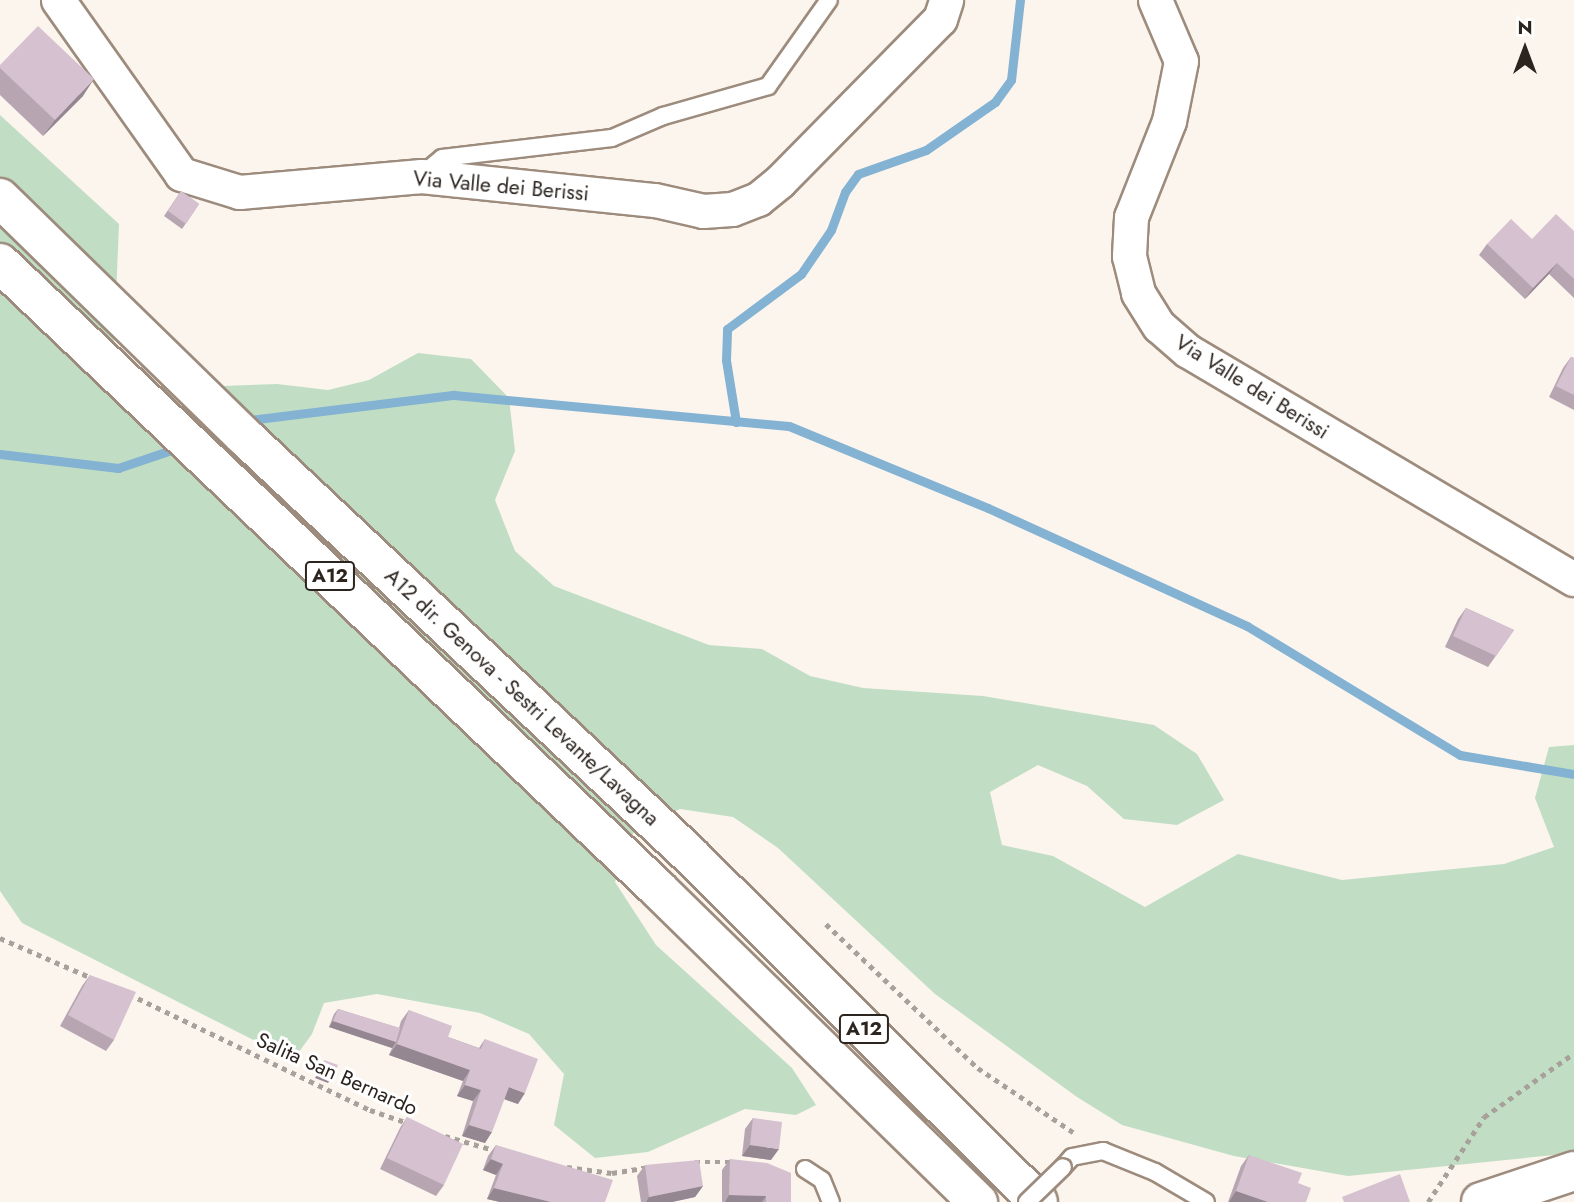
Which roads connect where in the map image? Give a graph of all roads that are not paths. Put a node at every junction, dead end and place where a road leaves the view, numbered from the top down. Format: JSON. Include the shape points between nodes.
{"nodes":[{"id":1,"x":58,"y":0,"type":"edge"},
{"id":2,"x":829,"y":0,"type":"edge"},
{"id":3,"x":946,"y":0,"type":"edge"},
{"id":4,"x":1155,"y":0,"type":"edge"},
{"id":5,"x":421,"y":176,"type":"junction"},
{"id":6,"x":0,"y":198,"type":"edge"},
{"id":7,"x":0,"y":263,"type":"edge"},
{"id":8,"x":1574,"y":579,"type":"edge"},
{"id":9,"x":804,"y":1169,"type":"dead end"},
{"id":10,"x":1574,"y":1171,"type":"edge"},
{"id":11,"x":831,"y":1202,"type":"edge"},
{"id":12,"x":978,"y":1202,"type":"edge"},
{"id":13,"x":1027,"y":1202,"type":"edge"},
{"id":14,"x":1038,"y":1202,"type":"edge"},
{"id":15,"x":1206,"y":1202,"type":"edge"},
{"id":16,"x":1481,"y":1202,"type":"edge"}],
"edges":[{"from":1,"to":5,"type":"street","name":"Via Valle dei Berissi","via":[[181,174],[239,192]]},
{"from":2,"to":5,"type":"lane","via":[[768,86],[663,116],[612,138],[442,158]]},
{"from":3,"to":5,"type":"street","name":"Via Valle dei Berissi","via":[[940,19],[780,181],[758,199],[732,209],[703,211],[655,200]]},
{"from":4,"to":8,"type":"street","name":"Via Valle dei Berissi","via":[[1181,61],[1169,121],[1131,218],[1129,256],[1138,293],[1159,326],[1188,351]]},
{"from":6,"to":14,"type":"main road","name":"A12 dir. Genova - Sestri Levante/Lavagna","number":"A12","via":[[244,436],[690,855]]},
{"from":7,"to":12,"type":"main road","number":"A12"},
{"from":9,"to":11,"type":"lane","via":[[822,1180]]},
{"from":10,"to":16,"type":"main road"},
{"from":13,"to":15,"type":"lane","bridge":true,"via":[[1072,1157],[1104,1151],[1155,1172]]}]}
